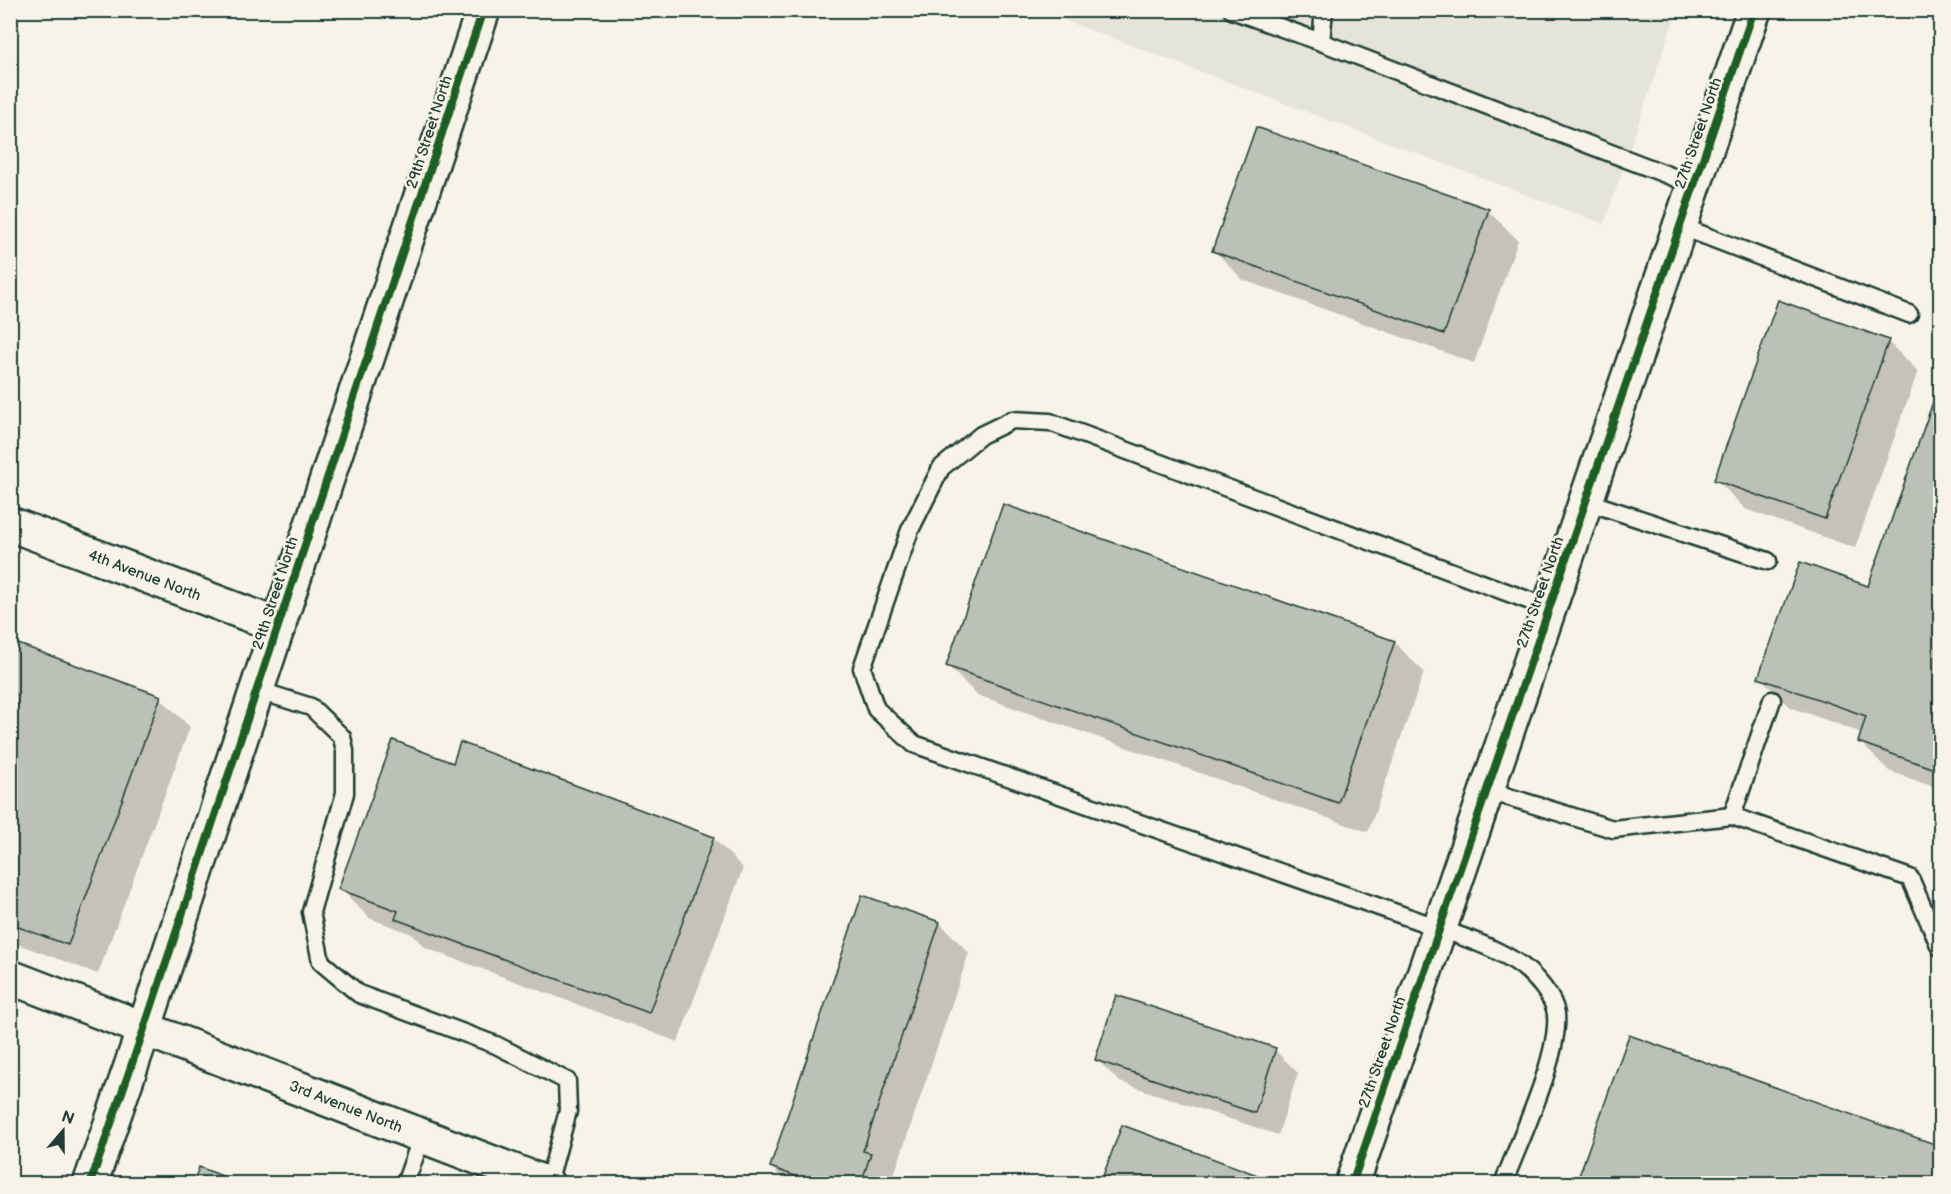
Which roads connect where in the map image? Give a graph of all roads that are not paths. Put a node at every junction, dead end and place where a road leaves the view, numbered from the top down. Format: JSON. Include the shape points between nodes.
{"nodes":[{"id":1,"x":483,"y":10,"type":"edge"},
{"id":2,"x":1232,"y":10,"type":"edge"},
{"id":3,"x":1324,"y":10,"type":"edge"},
{"id":4,"x":1754,"y":10,"type":"edge"},
{"id":5,"x":1321,"y":42,"type":"junction"},
{"id":6,"x":1694,"y":185,"type":"junction"},
{"id":7,"x":1680,"y":226,"type":"junction"},
{"id":8,"x":1909,"y":314,"type":"dead end"},
{"id":9,"x":1585,"y":501,"type":"junction"},
{"id":10,"x":10,"y":524,"type":"edge"},
{"id":11,"x":1768,"y":561,"type":"dead end"},
{"id":12,"x":1549,"y":608,"type":"junction"},
{"id":13,"x":279,"y":626,"type":"junction"},
{"id":14,"x":257,"y":690,"type":"junction"},
{"id":15,"x":1772,"y":700,"type":"dead end"},
{"id":16,"x":1486,"y":790,"type":"junction"},
{"id":17,"x":1732,"y":816,"type":"junction"},
{"id":18,"x":1439,"y":928,"type":"junction"},
{"id":19,"x":1941,"y":947,"type":"edge"},
{"id":20,"x":10,"y":977,"type":"edge"},
{"id":21,"x":144,"y":1029,"type":"junction"},
{"id":22,"x":422,"y":1136,"type":"junction"},
{"id":23,"x":90,"y":1184,"type":"edge"},
{"id":24,"x":405,"y":1184,"type":"edge"},
{"id":25,"x":548,"y":1184,"type":"edge"},
{"id":26,"x":1352,"y":1184,"type":"edge"},
{"id":27,"x":1503,"y":1184,"type":"edge"}],
"edges":[{"from":1,"to":13,"type":"street","name":"29th Street North"},
{"from":2,"to":5,"type":"lane"},
{"from":3,"to":5,"type":"lane"},
{"from":4,"to":6,"type":"street","name":"27th Street North"},
{"from":5,"to":6,"type":"lane"},
{"from":6,"to":7,"type":"street","name":"27th Street North"},
{"from":7,"to":8,"type":"lane"},
{"from":7,"to":9,"type":"street","name":"27th Street North"},
{"from":9,"to":11,"type":"lane"},
{"from":9,"to":12,"type":"street","name":"27th Street North"},
{"from":10,"to":13,"type":"street","name":"4th Avenue North"},
{"from":12,"to":16,"type":"street","name":"27th Street North"},
{"from":12,"to":18,"type":"lane","via":[[1050,422],[1012,420],[981,435],[941,468],[910,530],[876,622],[862,668],[876,709],[914,744]]},
{"from":13,"to":14,"type":"street","name":"29th Street North"},
{"from":14,"to":21,"type":"street","name":"29th Street North"},
{"from":14,"to":25,"type":"lane","via":[[311,707],[342,736],[345,793],[311,912],[321,962],[359,994],[496,1045],[567,1081],[568,1111]]},
{"from":15,"to":17,"type":"lane"},
{"from":16,"to":17,"type":"lane","via":[[1613,829]]},
{"from":16,"to":18,"type":"street","name":"27th Street North"},
{"from":17,"to":19,"type":"lane","via":[[1910,878]]},
{"from":18,"to":26,"type":"street","name":"27th Street North"},
{"from":18,"to":27,"type":"lane","via":[[1488,946],[1522,966],[1541,983],[1556,1012],[1553,1048]]},
{"from":20,"to":21,"type":"street","name":"3rd Avenue North"},
{"from":21,"to":22,"type":"street","name":"3rd Avenue North"},
{"from":21,"to":23,"type":"street","name":"29th Street North"},
{"from":22,"to":24,"type":"lane"},
{"from":22,"to":25,"type":"street","name":"3rd Avenue North"}]}
